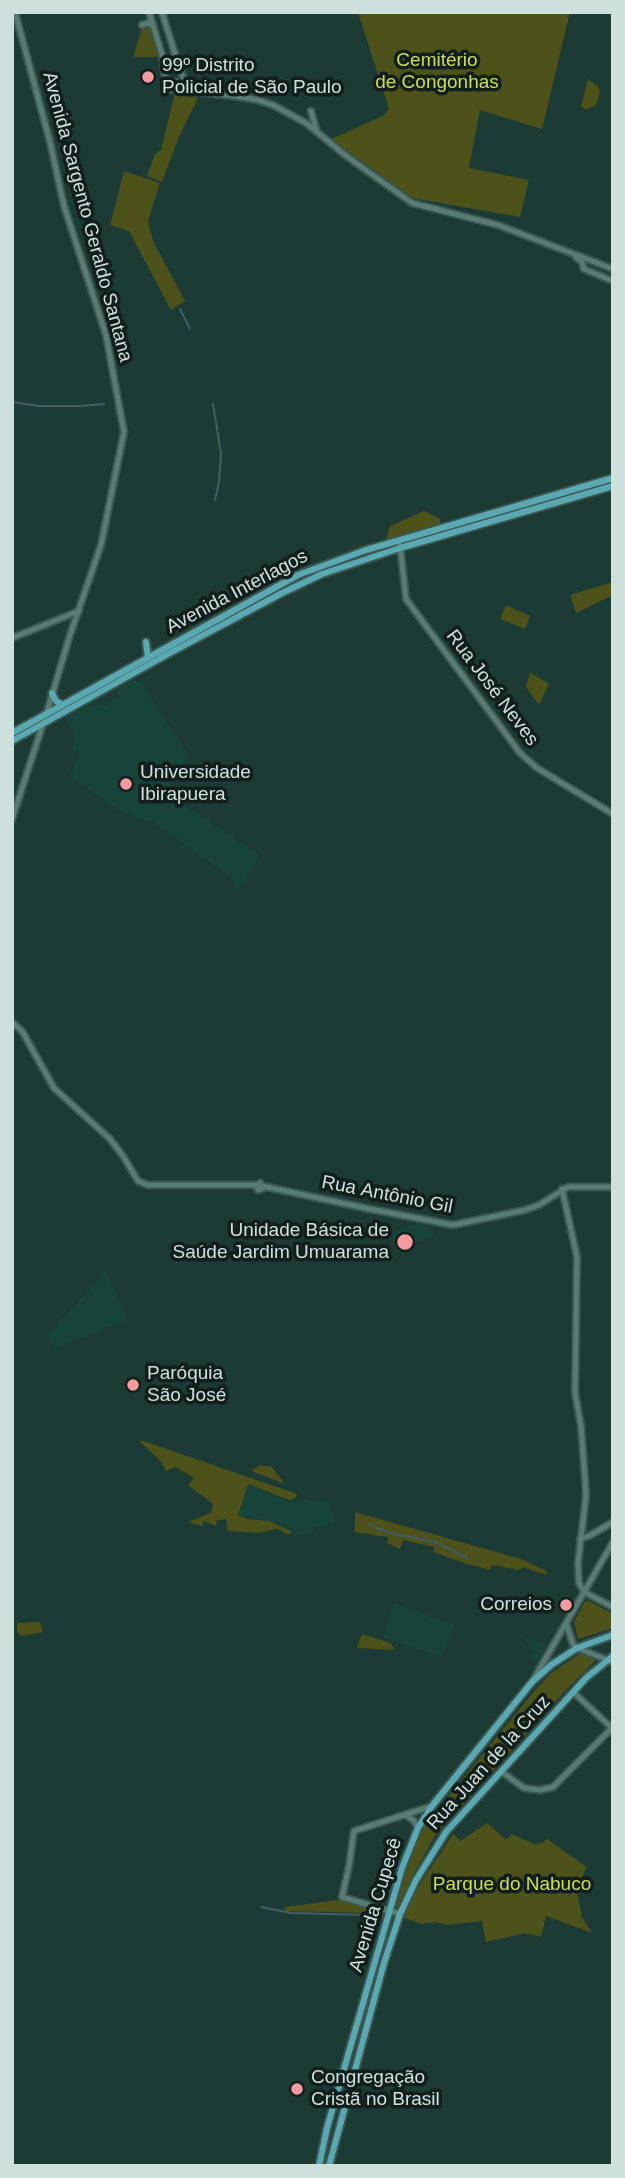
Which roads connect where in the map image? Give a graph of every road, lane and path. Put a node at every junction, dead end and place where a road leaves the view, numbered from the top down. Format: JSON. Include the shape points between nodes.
{"nodes":[{"id":1,"x":15,"y":12,"type":"edge"},
{"id":2,"x":149,"y":12,"type":"edge"},
{"id":3,"x":162,"y":12,"type":"edge"},
{"id":4,"x":142,"y":25,"type":"dead end"},
{"id":5,"x":153,"y":25,"type":"junction"},
{"id":6,"x":185,"y":86,"type":"junction"},
{"id":7,"x":311,"y":111,"type":"dead end"},
{"id":8,"x":317,"y":132,"type":"junction"},
{"id":9,"x":572,"y":253,"type":"junction"},
{"id":10,"x":594,"y":262,"type":"junction"},
{"id":11,"x":584,"y":269,"type":"junction"},
{"id":12,"x":613,"y":269,"type":"edge"},
{"id":13,"x":613,"y":281,"type":"edge"},
{"id":14,"x":613,"y":478,"type":"edge"},
{"id":15,"x":613,"y":486,"type":"edge"},
{"id":16,"x":399,"y":545,"type":"junction"},
{"id":17,"x":79,"y":611,"type":"junction"},
{"id":18,"x":12,"y":638,"type":"edge"},
{"id":19,"x":146,"y":642,"type":"dead end"},
{"id":20,"x":151,"y":660,"type":"junction"},
{"id":21,"x":52,"y":693,"type":"junction"},
{"id":22,"x":63,"y":705,"type":"junction"},
{"id":23,"x":46,"y":715,"type":"junction"},
{"id":24,"x":43,"y":724,"type":"junction"},
{"id":25,"x":12,"y":733,"type":"edge"},
{"id":26,"x":12,"y":741,"type":"edge"},
{"id":27,"x":613,"y":814,"type":"edge"},
{"id":28,"x":12,"y":820,"type":"edge"},
{"id":29,"x":12,"y":1022,"type":"edge"},
{"id":30,"x":613,"y":1187,"type":"edge"},
{"id":31,"x":562,"y":1189,"type":"junction"},
{"id":32,"x":613,"y":1522,"type":"edge"},
{"id":33,"x":580,"y":1539,"type":"junction"},
{"id":34,"x":613,"y":1542,"type":"edge"},
{"id":35,"x":584,"y":1592,"type":"junction"},
{"id":36,"x":613,"y":1607,"type":"edge"},
{"id":37,"x":565,"y":1627,"type":"junction"},
{"id":38,"x":613,"y":1635,"type":"edge"},
{"id":39,"x":577,"y":1648,"type":"junction"},
{"id":40,"x":611,"y":1659,"type":"edge"},
{"id":41,"x":532,"y":1682,"type":"junction"},
{"id":42,"x":573,"y":1692,"type":"junction"},
{"id":43,"x":612,"y":1728,"type":"edge"},
{"id":44,"x":502,"y":1772,"type":"junction"},
{"id":45,"x":432,"y":1806,"type":"junction"},
{"id":46,"x":406,"y":1815,"type":"junction"},
{"id":47,"x":418,"y":1828,"type":"junction"},
{"id":48,"x":390,"y":1911,"type":"junction"},
{"id":49,"x":400,"y":1914,"type":"junction"},
{"id":50,"x":391,"y":1943,"type":"joint"},
{"id":51,"x":319,"y":2166,"type":"edge"},
{"id":52,"x":329,"y":2166,"type":"edge"}],
"edges":[{"from":1,"to":17,"type":"street","name":"Avenida Sargento Geraldo Santana","via":[[64,206],[106,335],[124,432],[101,545]]},
{"from":2,"to":5,"type":"street"},
{"from":3,"to":6,"type":"street"},
{"from":4,"to":5,"type":"street"},
{"from":5,"to":6,"type":"street","via":[[166,85]]},
{"from":6,"to":8,"type":"street","via":[[258,100]]},
{"from":7,"to":8,"type":"street"},
{"from":8,"to":9,"type":"street","via":[[412,203],[498,225]]},
{"from":9,"to":10,"type":"street"},
{"from":9,"to":11,"type":"street"},
{"from":10,"to":11,"type":"street"},
{"from":10,"to":12,"type":"street"},
{"from":11,"to":13,"type":"street"},
{"from":14,"to":16,"type":"main road","name":"Avenida Interlagos"},
{"from":15,"to":16,"type":"main road","name":"Avenida Interlagos"},
{"from":16,"to":20,"type":"main road","name":"Avenida Interlagos","via":[[305,582]]},
{"from":16,"to":27,"type":"street","name":"Rua José Neves","via":[[406,598],[524,757]]},
{"from":17,"to":18,"type":"street"},
{"from":17,"to":21,"type":"street","name":"Avenida Sargento Geraldo Santana"},
{"from":19,"to":20,"type":"main road"},
{"from":20,"to":22,"type":"main road","name":"Avenida Interlagos"},
{"from":20,"to":24,"type":"main road","name":"Avenida Interlagos"},
{"from":21,"to":22,"type":"main road"},
{"from":21,"to":23,"type":"street","name":"Avenida Sargento Geraldo Santana"},
{"from":22,"to":23,"type":"main road","name":"Avenida Interlagos"},
{"from":23,"to":24,"type":"street","name":"Avenida Sargento Geraldo Santana"},
{"from":23,"to":25,"type":"main road","name":"Avenida Interlagos"},
{"from":24,"to":26,"type":"main road","name":"Avenida Interlagos"},
{"from":24,"to":28,"type":"street","name":"Avenida Sargento Geraldo Santana"},
{"from":29,"to":31,"type":"street","name":"Rua Antônio Gil","via":[[22,1031],[54,1088],[110,1139],[138,1181],[148,1185],[246,1185],[453,1225],[534,1208]]},
{"from":30,"to":31,"type":"street","name":"Rua Antônio Gil"},
{"from":31,"to":33,"type":"street","via":[[577,1257],[575,1393],[586,1487]]},
{"from":32,"to":33,"type":"street"},
{"from":33,"to":35,"type":"street","via":[[579,1583]]},
{"from":34,"to":35,"type":"street","name":"Avenida Cupecê"},
{"from":35,"to":36,"type":"street"},
{"from":35,"to":37,"type":"street","name":"Avenida Cupecê"},
{"from":37,"to":39,"type":"street"},
{"from":37,"to":41,"type":"street","name":"Avenida Cupecê"},
{"from":38,"to":39,"type":"main road"},
{"from":39,"to":40,"type":"street"},
{"from":39,"to":41,"type":"main road"},
{"from":40,"to":42,"type":"main road","name":"Rua Juan de la Cruz"},
{"from":41,"to":45,"type":"main road","name":"Avenida Cupecê"},
{"from":42,"to":43,"type":"street"},
{"from":42,"to":44,"type":"main road","name":"Rua Juan de la Cruz"},
{"from":43,"to":44,"type":"street","via":[[549,1788],[524,1788]]},
{"from":44,"to":49,"type":"main road","name":"Rua Juan de la Cruz","via":[[436,1846]]},
{"from":45,"to":46,"type":"street"},
{"from":45,"to":47,"type":"main road","name":"Avenida Cupecê"},
{"from":46,"to":47,"type":"street"},
{"from":46,"to":48,"type":"street","via":[[354,1831],[342,1897]]},
{"from":47,"to":48,"type":"main road","name":"Avenida Cupecê"},
{"from":48,"to":49,"type":"street"},
{"from":48,"to":51,"type":"main road","name":"Avenida Cupecê"},
{"from":49,"to":50,"type":"main road","name":"Rua Juan de la Cruz"},
{"from":50,"to":52,"type":"main road","name":"Avenida Cupecê"}]}
